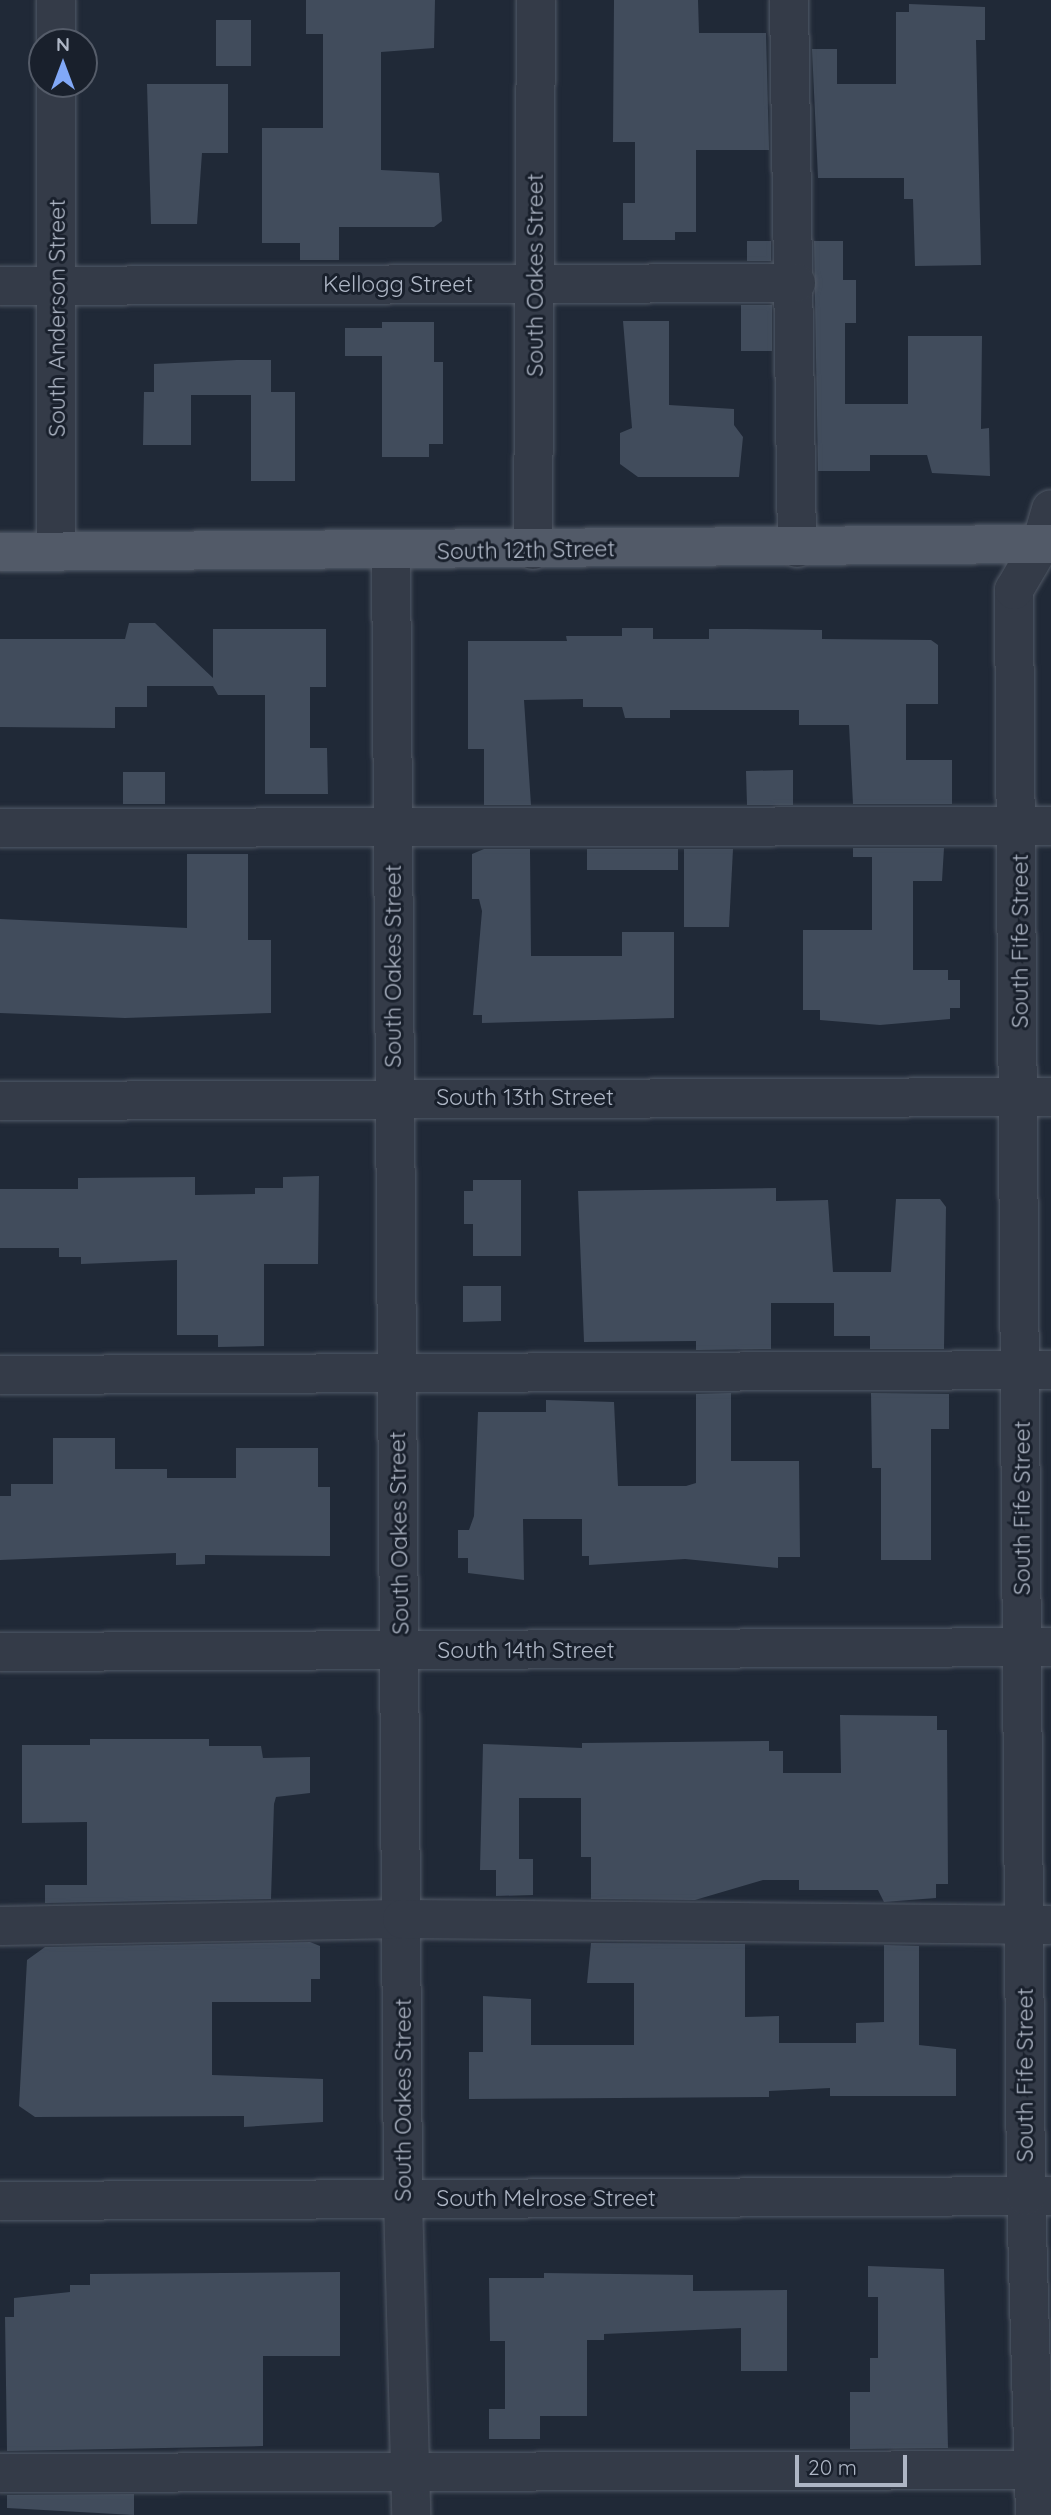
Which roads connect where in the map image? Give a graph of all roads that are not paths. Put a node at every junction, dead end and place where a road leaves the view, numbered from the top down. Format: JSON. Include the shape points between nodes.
{"nodes":[{"id":1,"x":56,"y":0,"type":"edge"},
{"id":2,"x":536,"y":0,"type":"edge"},
{"id":3,"x":789,"y":0,"type":"edge"},
{"id":4,"x":56,"y":28,"type":"edge"},
{"id":5,"x":56,"y":98,"type":"edge"},
{"id":6,"x":536,"y":284,"type":"junction"},
{"id":7,"x":796,"y":284,"type":"junction"},
{"id":8,"x":0,"y":286,"type":"edge"},
{"id":9,"x":57,"y":286,"type":"junction"},
{"id":10,"x":1048,"y":532,"type":"edge"},
{"id":11,"x":797,"y":548,"type":"junction"},
{"id":12,"x":533,"y":550,"type":"junction"},
{"id":13,"x":0,"y":552,"type":"edge"},
{"id":14,"x":56,"y":552,"type":"junction"},
{"id":15,"x":391,"y":552,"type":"junction"},
{"id":16,"x":393,"y":825,"type":"junction"},
{"id":17,"x":1035,"y":827,"type":"edge"},
{"id":18,"x":0,"y":828,"type":"edge"},
{"id":19,"x":394,"y":1097,"type":"junction"},
{"id":20,"x":1035,"y":1097,"type":"edge"},
{"id":21,"x":0,"y":1101,"type":"edge"},
{"id":22,"x":1036,"y":1370,"type":"edge"},
{"id":23,"x":397,"y":1373,"type":"junction"},
{"id":24,"x":0,"y":1375,"type":"edge"},
{"id":25,"x":1037,"y":1647,"type":"edge"},
{"id":26,"x":400,"y":1651,"type":"junction"},
{"id":27,"x":0,"y":1652,"type":"edge"},
{"id":28,"x":402,"y":1919,"type":"junction"},
{"id":29,"x":1038,"y":1925,"type":"edge"},
{"id":30,"x":0,"y":1926,"type":"edge"},
{"id":31,"x":1039,"y":2196,"type":"edge"},
{"id":32,"x":403,"y":2199,"type":"junction"},
{"id":33,"x":0,"y":2202,"type":"edge"},
{"id":34,"x":1042,"y":2470,"type":"edge"},
{"id":35,"x":0,"y":2473,"type":"edge"},
{"id":36,"x":410,"y":2473,"type":"junction"},
{"id":37,"x":411,"y":2515,"type":"edge"},
{"id":38,"x":1035,"y":2515,"type":"edge"}],
"edges":[{"from":1,"to":4,"type":"street"},
{"from":2,"to":6,"type":"street","name":"South Oakes Street"},
{"from":3,"to":7,"type":"street"},
{"from":5,"to":9,"type":"street","name":"South Anderson Street"},
{"from":6,"to":7,"type":"street","name":"Kellogg Street"},
{"from":6,"to":9,"type":"street","name":"Kellogg Street"},
{"from":6,"to":12,"type":"street","name":"South Oakes Street"},
{"from":7,"to":11,"type":"street"},
{"from":8,"to":9,"type":"street","name":"Kellogg Street"},
{"from":9,"to":14,"type":"street","name":"South Anderson Street"},
{"from":10,"to":11,"type":"main road","name":"South 12th Street"},
{"from":10,"to":17,"type":"street","name":"South Fife Street","via":[[1014,590]]},
{"from":11,"to":12,"type":"main road","name":"South 12th Street"},
{"from":12,"to":15,"type":"main road","name":"South 12th Street"},
{"from":13,"to":14,"type":"main road","name":"South 12th Street"},
{"from":14,"to":15,"type":"main road","name":"South 12th Street"},
{"from":15,"to":16,"type":"street","name":"South Oakes Street"},
{"from":16,"to":17,"type":"street"},
{"from":16,"to":18,"type":"street"},
{"from":16,"to":19,"type":"street","name":"South Oakes Street"},
{"from":17,"to":20,"type":"street","name":"South Fife Street"},
{"from":19,"to":20,"type":"street","name":"South 13th Street"},
{"from":19,"to":21,"type":"street","name":"South 13th Street"},
{"from":19,"to":23,"type":"street","name":"South Oakes Street"},
{"from":20,"to":22,"type":"street","name":"South Fife Street"},
{"from":22,"to":23,"type":"street"},
{"from":22,"to":25,"type":"street","name":"South Fife Street"},
{"from":23,"to":24,"type":"street"},
{"from":23,"to":26,"type":"street","name":"South Oakes Street"},
{"from":25,"to":26,"type":"street","name":"South 14th Street"},
{"from":25,"to":29,"type":"street","name":"South Fife Street"},
{"from":26,"to":27,"type":"street","name":"South 14th Street"},
{"from":26,"to":28,"type":"street","name":"South Oakes Street"},
{"from":28,"to":29,"type":"street"},
{"from":28,"to":30,"type":"street"},
{"from":28,"to":32,"type":"street","name":"South Oakes Street"},
{"from":29,"to":31,"type":"street","name":"South Fife Street"},
{"from":31,"to":32,"type":"street","name":"South Melrose Street"},
{"from":31,"to":34,"type":"street","name":"South Fife Street"},
{"from":32,"to":33,"type":"street","name":"South Melrose Street"},
{"from":32,"to":36,"type":"street","name":"South Oakes Street"},
{"from":34,"to":36,"type":"street"},
{"from":34,"to":38,"type":"street","name":"South Fife Street"},
{"from":35,"to":36,"type":"street"},
{"from":36,"to":37,"type":"street","name":"South Oakes Street"}]}
